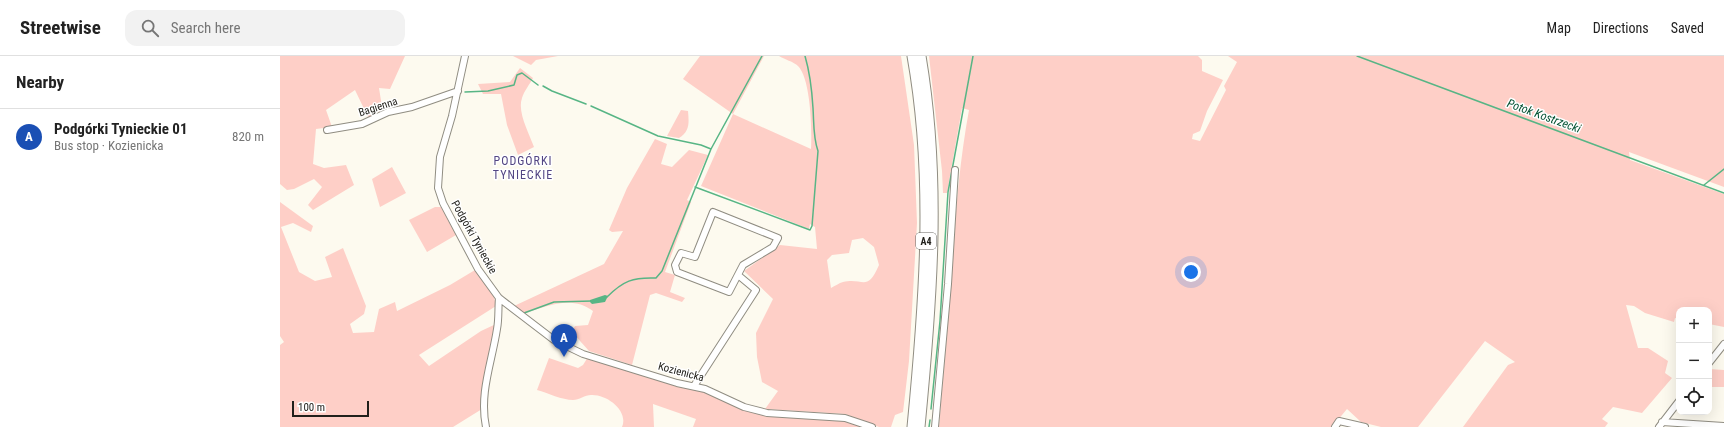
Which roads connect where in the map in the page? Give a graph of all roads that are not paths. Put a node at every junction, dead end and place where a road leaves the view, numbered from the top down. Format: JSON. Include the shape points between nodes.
{"nodes":[{"id":1,"x":465,"y":56,"type":"edge"},
{"id":2,"x":912,"y":56,"type":"edge"},
{"id":3,"x":921,"y":56,"type":"edge"},
{"id":4,"x":458,"y":91,"type":"junction"},
{"id":5,"x":327,"y":130,"type":"dead end"},
{"id":6,"x":956,"y":170,"type":"dead end"},
{"id":7,"x":738,"y":275,"type":"junction"},
{"id":8,"x":499,"y":298,"type":"junction"},
{"id":9,"x":1724,"y":344,"type":"edge"},
{"id":10,"x":1712,"y":359,"type":"edge"},
{"id":11,"x":694,"y":386,"type":"junction"},
{"id":12,"x":1676,"y":405,"type":"edge"},
{"id":13,"x":1660,"y":425,"type":"edge"},
{"id":14,"x":1698,"y":425,"type":"edge"},
{"id":15,"x":1724,"y":426,"type":"edge"},
{"id":16,"x":486,"y":427,"type":"edge"},
{"id":17,"x":872,"y":427,"type":"edge"},
{"id":18,"x":912,"y":427,"type":"edge"},
{"id":19,"x":920,"y":427,"type":"edge"},
{"id":20,"x":935,"y":427,"type":"edge"},
{"id":21,"x":1335,"y":427,"type":"edge"},
{"id":22,"x":1365,"y":427,"type":"edge"}],
"edges":[{"from":1,"to":4,"type":"street","name":"Podgórki Tynieckie"},
{"from":2,"to":18,"type":"highway","number":"A4","via":[[920,116],[926,204],[922,309]]},
{"from":3,"to":19,"type":"highway","number":"A4","via":[[932,142],[934,208],[932,287]]},
{"from":4,"to":5,"type":"street","name":"Bagienna","via":[[412,107],[388,112],[362,124]]},
{"from":4,"to":8,"type":"street","name":"Podgórki Tynieckie","via":[[440,157],[438,188],[442,203],[478,269]]},
{"from":6,"to":20,"type":"street"},
{"from":7,"to":7,"type":"street","via":[[743,265],[773,247],[778,238],[713,212],[695,257],[681,253],[675,269],[729,292]]},
{"from":7,"to":11,"type":"street","via":[[756,290]]},
{"from":8,"to":11,"type":"street","name":"Kozienicka","via":[[542,333],[565,346],[583,354]]},
{"from":8,"to":16,"type":"street","via":[[498,328],[486,380]]},
{"from":9,"to":10,"type":"street"},
{"from":11,"to":17,"type":"street","name":"Kozienicka","via":[[717,392],[744,407],[767,413],[845,418]]},
{"from":12,"to":13,"type":"street"},
{"from":13,"to":14,"type":"street"},
{"from":14,"to":15,"type":"street"},
{"from":21,"to":22,"type":"street","via":[[1339,421]]}]}
